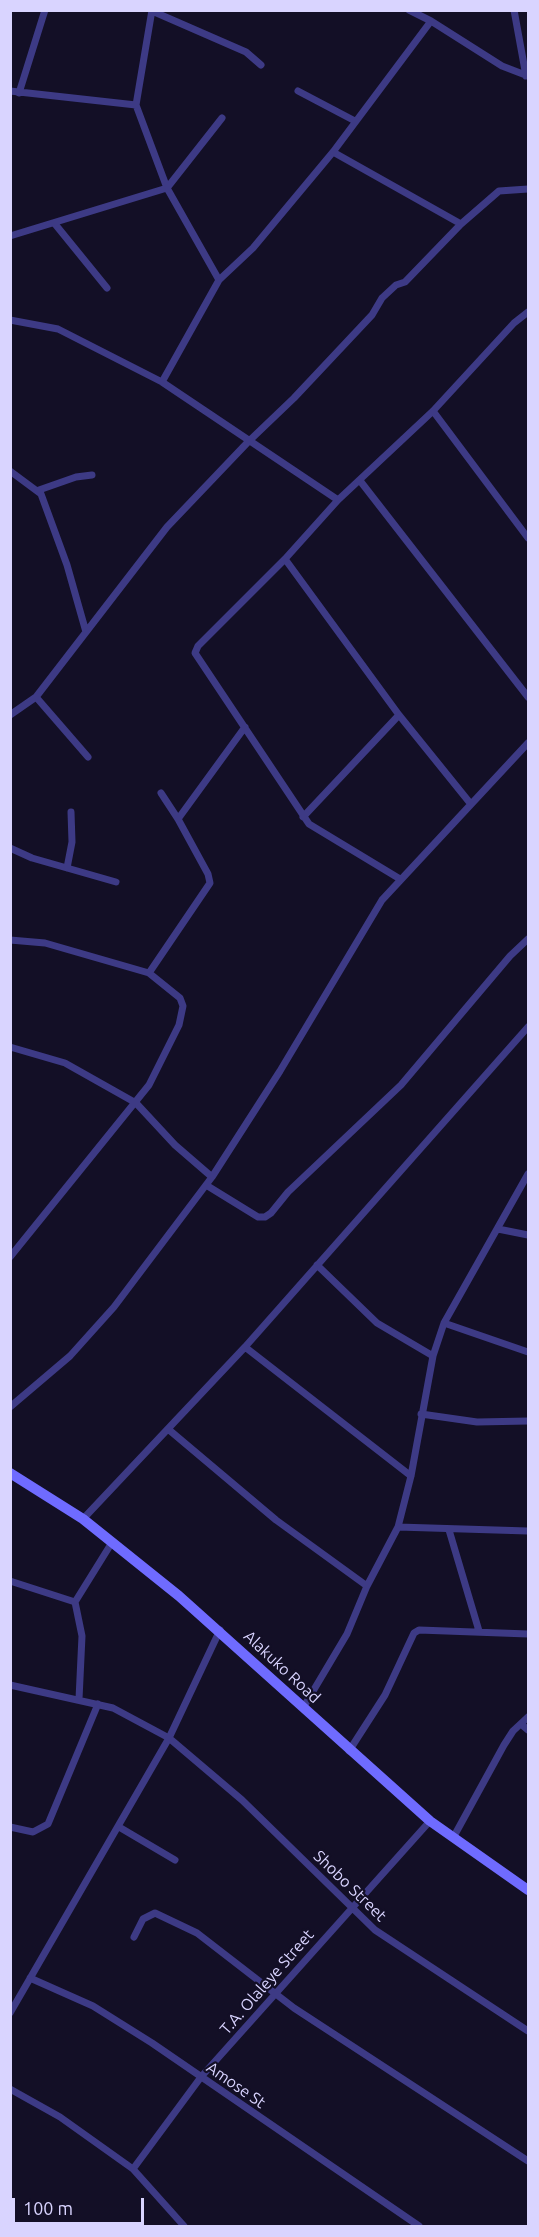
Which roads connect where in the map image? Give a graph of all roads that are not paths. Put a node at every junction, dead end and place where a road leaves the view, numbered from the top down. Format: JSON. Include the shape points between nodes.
{"nodes":[{"id":1,"x":45,"y":10,"type":"edge"},
{"id":2,"x":410,"y":10,"type":"edge"},
{"id":3,"x":514,"y":10,"type":"edge"},
{"id":4,"x":152,"y":11,"type":"edge"},
{"id":5,"x":431,"y":21,"type":"junction"},
{"id":6,"x":261,"y":65,"type":"dead end"},
{"id":7,"x":527,"y":76,"type":"edge"},
{"id":8,"x":10,"y":91,"type":"edge"},
{"id":9,"x":298,"y":91,"type":"dead end"},
{"id":10,"x":19,"y":93,"type":"junction"},
{"id":11,"x":136,"y":105,"type":"junction"},
{"id":12,"x":222,"y":118,"type":"dead end"},
{"id":13,"x":355,"y":121,"type":"junction"},
{"id":14,"x":333,"y":152,"type":"junction"},
{"id":15,"x":167,"y":188,"type":"junction"},
{"id":16,"x":528,"y":189,"type":"edge"},
{"id":17,"x":55,"y":224,"type":"junction"},
{"id":18,"x":461,"y":224,"type":"junction"},
{"id":19,"x":10,"y":236,"type":"edge"},
{"id":20,"x":219,"y":280,"type":"junction"},
{"id":21,"x":107,"y":288,"type":"dead end"},
{"id":22,"x":528,"y":312,"type":"edge"},
{"id":23,"x":10,"y":320,"type":"edge"},
{"id":24,"x":162,"y":382,"type":"junction"},
{"id":25,"x":433,"y":411,"type":"junction"},
{"id":26,"x":248,"y":442,"type":"junction"},
{"id":27,"x":10,"y":471,"type":"edge"},
{"id":28,"x":92,"y":475,"type":"dead end"},
{"id":29,"x":361,"y":482,"type":"junction"},
{"id":30,"x":39,"y":490,"type":"junction"},
{"id":31,"x":338,"y":500,"type":"junction"},
{"id":32,"x":528,"y":538,"type":"edge"},
{"id":33,"x":285,"y":560,"type":"junction"},
{"id":34,"x":86,"y":632,"type":"junction"},
{"id":35,"x":36,"y":697,"type":"junction"},
{"id":36,"x":528,"y":697,"type":"edge"},
{"id":37,"x":10,"y":715,"type":"edge"},
{"id":38,"x":399,"y":715,"type":"junction"},
{"id":39,"x":245,"y":727,"type":"junction"},
{"id":40,"x":528,"y":743,"type":"edge"},
{"id":41,"x":88,"y":757,"type":"dead end"},
{"id":42,"x":161,"y":793,"type":"dead end"},
{"id":43,"x":470,"y":803,"type":"junction"},
{"id":44,"x":71,"y":812,"type":"dead end"},
{"id":45,"x":303,"y":817,"type":"junction"},
{"id":46,"x":178,"y":819,"type":"junction"},
{"id":47,"x":10,"y":848,"type":"edge"},
{"id":48,"x":67,"y":868,"type":"junction"},
{"id":49,"x":400,"y":879,"type":"junction"},
{"id":50,"x":116,"y":882,"type":"dead end"},
{"id":51,"x":528,"y":939,"type":"edge"},
{"id":52,"x":10,"y":940,"type":"edge"},
{"id":53,"x":149,"y":973,"type":"junction"},
{"id":54,"x":528,"y":1027,"type":"edge"},
{"id":55,"x":10,"y":1047,"type":"edge"},
{"id":56,"x":136,"y":1103,"type":"junction"},
{"id":57,"x":528,"y":1174,"type":"edge"},
{"id":58,"x":212,"y":1177,"type":"junction"},
{"id":59,"x":206,"y":1185,"type":"junction"},
{"id":60,"x":498,"y":1229,"type":"junction"},
{"id":61,"x":528,"y":1235,"type":"edge"},
{"id":62,"x":10,"y":1257,"type":"edge"},
{"id":63,"x":317,"y":1265,"type":"junction"},
{"id":64,"x":444,"y":1323,"type":"junction"},
{"id":65,"x":245,"y":1347,"type":"junction"},
{"id":66,"x":528,"y":1352,"type":"edge"},
{"id":67,"x":433,"y":1356,"type":"junction"},
{"id":68,"x":10,"y":1407,"type":"edge"},
{"id":69,"x":422,"y":1414,"type":"junction"},
{"id":70,"x":528,"y":1421,"type":"edge"},
{"id":71,"x":168,"y":1429,"type":"junction"},
{"id":72,"x":10,"y":1473,"type":"edge"},
{"id":73,"x":411,"y":1476,"type":"junction"},
{"id":74,"x":83,"y":1519,"type":"junction"},
{"id":75,"x":398,"y":1527,"type":"junction"},
{"id":76,"x":449,"y":1530,"type":"junction"},
{"id":77,"x":528,"y":1531,"type":"edge"},
{"id":78,"x":111,"y":1544,"type":"junction"},
{"id":79,"x":10,"y":1581,"type":"edge"},
{"id":80,"x":368,"y":1586,"type":"junction"},
{"id":81,"x":75,"y":1602,"type":"junction"},
{"id":82,"x":220,"y":1630,"type":"junction"},
{"id":83,"x":479,"y":1631,"type":"junction"},
{"id":84,"x":528,"y":1634,"type":"edge"},
{"id":85,"x":10,"y":1685,"type":"edge"},
{"id":86,"x":79,"y":1699,"type":"junction"},
{"id":87,"x":98,"y":1704,"type":"junction"},
{"id":88,"x":303,"y":1708,"type":"junction"},
{"id":89,"x":528,"y":1717,"type":"edge"},
{"id":90,"x":521,"y":1724,"type":"junction"},
{"id":91,"x":528,"y":1730,"type":"edge"},
{"id":92,"x":169,"y":1738,"type":"junction"},
{"id":93,"x":350,"y":1750,"type":"junction"},
{"id":94,"x":430,"y":1821,"type":"junction"},
{"id":95,"x":10,"y":1827,"type":"edge"},
{"id":96,"x":119,"y":1827,"type":"junction"},
{"id":97,"x":453,"y":1838,"type":"junction"},
{"id":98,"x":175,"y":1860,"type":"dead end"},
{"id":99,"x":528,"y":1890,"type":"edge"},
{"id":100,"x":350,"y":1908,"type":"junction"},
{"id":101,"x":134,"y":1936,"type":"dead end"},
{"id":102,"x":30,"y":1978,"type":"junction"},
{"id":103,"x":276,"y":1994,"type":"junction"},
{"id":104,"x":10,"y":2013,"type":"edge"},
{"id":105,"x":528,"y":2031,"type":"edge"},
{"id":106,"x":201,"y":2077,"type":"junction"},
{"id":107,"x":10,"y":2089,"type":"edge"},
{"id":108,"x":528,"y":2161,"type":"edge"},
{"id":109,"x":133,"y":2169,"type":"junction"},
{"id":110,"x":184,"y":2226,"type":"edge"},
{"id":111,"x":419,"y":2226,"type":"edge"}],
"edges":[{"from":1,"to":10,"type":"street"},
{"from":2,"to":5,"type":"street"},
{"from":3,"to":7,"type":"street"},
{"from":4,"to":6,"type":"street","via":[[246,52]]},
{"from":4,"to":11,"type":"street"},
{"from":5,"to":7,"type":"street","via":[[502,66]]},
{"from":5,"to":13,"type":"street"},
{"from":8,"to":10,"type":"street"},
{"from":9,"to":13,"type":"street"},
{"from":10,"to":11,"type":"street"},
{"from":11,"to":15,"type":"street"},
{"from":12,"to":15,"type":"street"},
{"from":13,"to":14,"type":"street"},
{"from":14,"to":18,"type":"street"},
{"from":14,"to":20,"type":"street","via":[[253,248]]},
{"from":15,"to":17,"type":"street"},
{"from":15,"to":20,"type":"street"},
{"from":16,"to":18,"type":"street","via":[[498,191]]},
{"from":17,"to":19,"type":"street"},
{"from":17,"to":21,"type":"street"},
{"from":18,"to":26,"type":"street","via":[[405,282],[382,298],[372,315]]},
{"from":20,"to":24,"type":"street"},
{"from":22,"to":25,"type":"street"},
{"from":23,"to":24,"type":"street","via":[[58,329]]},
{"from":24,"to":26,"type":"street"},
{"from":25,"to":29,"type":"street"},
{"from":25,"to":32,"type":"street"},
{"from":26,"to":31,"type":"street"},
{"from":26,"to":34,"type":"street","via":[[167,527]]},
{"from":27,"to":30,"type":"street"},
{"from":28,"to":30,"type":"street"},
{"from":29,"to":31,"type":"street"},
{"from":29,"to":36,"type":"street"},
{"from":30,"to":34,"type":"street","via":[[67,565]]},
{"from":31,"to":33,"type":"street"},
{"from":33,"to":38,"type":"street"},
{"from":33,"to":39,"type":"street","via":[[195,653]]},
{"from":34,"to":35,"type":"street"},
{"from":35,"to":37,"type":"street"},
{"from":35,"to":41,"type":"street"},
{"from":38,"to":43,"type":"street"},
{"from":38,"to":45,"type":"street"},
{"from":39,"to":45,"type":"street"},
{"from":39,"to":46,"type":"street"},
{"from":40,"to":43,"type":"street"},
{"from":42,"to":46,"type":"street"},
{"from":43,"to":49,"type":"street"},
{"from":44,"to":48,"type":"street","via":[[72,842]]},
{"from":45,"to":49,"type":"street","via":[[318,831]]},
{"from":46,"to":53,"type":"street","via":[[210,883]]},
{"from":47,"to":48,"type":"street"},
{"from":48,"to":50,"type":"street"},
{"from":49,"to":58,"type":"street","via":[[382,900]]},
{"from":51,"to":59,"type":"street","via":[[400,1084],[271,1213],[258,1217]]},
{"from":52,"to":53,"type":"street","via":[[45,943]]},
{"from":53,"to":56,"type":"street","via":[[180,998],[183,1016]]},
{"from":54,"to":63,"type":"street"},
{"from":55,"to":56,"type":"street","via":[[65,1063]]},
{"from":56,"to":58,"type":"street"},
{"from":56,"to":62,"type":"street"},
{"from":57,"to":60,"type":"street"},
{"from":58,"to":59,"type":"street"},
{"from":59,"to":68,"type":"street","via":[[107,1315],[70,1356]]},
{"from":60,"to":61,"type":"street"},
{"from":60,"to":64,"type":"street"},
{"from":63,"to":65,"type":"street"},
{"from":63,"to":67,"type":"street","via":[[377,1323]]},
{"from":64,"to":66,"type":"street"},
{"from":64,"to":67,"type":"street"},
{"from":65,"to":71,"type":"street"},
{"from":65,"to":73,"type":"street"},
{"from":67,"to":69,"type":"street"},
{"from":69,"to":70,"type":"street","via":[[477,1422]]},
{"from":69,"to":73,"type":"street"},
{"from":71,"to":74,"type":"street"},
{"from":71,"to":80,"type":"street","via":[[276,1520]]},
{"from":72,"to":74,"type":"main road","name":"Alakuko Road"},
{"from":73,"to":75,"type":"street"},
{"from":74,"to":78,"type":"main road","name":"Alakuko Road"},
{"from":75,"to":76,"type":"street"},
{"from":75,"to":80,"type":"street"},
{"from":76,"to":77,"type":"street"},
{"from":76,"to":83,"type":"street"},
{"from":78,"to":81,"type":"street"},
{"from":78,"to":82,"type":"main road","name":"Alakuko Road"},
{"from":79,"to":81,"type":"street"},
{"from":80,"to":88,"type":"street","via":[[340,1648]]},
{"from":81,"to":86,"type":"street","via":[[82,1636]]},
{"from":82,"to":88,"type":"main road","name":"Alakuko Road"},
{"from":82,"to":92,"type":"street"},
{"from":83,"to":84,"type":"street"},
{"from":83,"to":93,"type":"street","via":[[414,1633],[385,1695]]},
{"from":85,"to":86,"type":"street","name":"Shobo Street"},
{"from":86,"to":87,"type":"street","name":"Shobo Street"},
{"from":87,"to":92,"type":"street","name":"Shobo Street","via":[[128,1715]]},
{"from":87,"to":95,"type":"street","via":[[48,1824],[33,1832]]},
{"from":88,"to":93,"type":"main road","name":"Alakuko Road"},
{"from":89,"to":90,"type":"street"},
{"from":90,"to":91,"type":"street"},
{"from":90,"to":97,"type":"street","via":[[504,1745]]},
{"from":92,"to":96,"type":"street"},
{"from":92,"to":100,"type":"street","name":"Shobo Street","via":[[242,1800]]},
{"from":93,"to":94,"type":"main road","name":"Alakuko Road"},
{"from":94,"to":97,"type":"main road","name":"Alakuko Road"},
{"from":94,"to":100,"type":"street","name":"T.A. Olaleye Street"},
{"from":96,"to":98,"type":"street"},
{"from":96,"to":102,"type":"street"},
{"from":97,"to":99,"type":"main road","name":"Alakuko Road"},
{"from":100,"to":103,"type":"street","name":"T.A. Olaleye Street"},
{"from":100,"to":105,"type":"street","name":"Shobo Street","via":[[398,1947]]},
{"from":101,"to":103,"type":"street","via":[[148,1914],[162,1915],[214,1944]]},
{"from":102,"to":104,"type":"street"},
{"from":102,"to":106,"type":"street","name":"Amose St","via":[[93,2006]]},
{"from":103,"to":106,"type":"street","name":"T.A. Olaleye Street"},
{"from":103,"to":108,"type":"street"},
{"from":106,"to":109,"type":"street","name":"T.A. Olaleye Street"},
{"from":106,"to":111,"type":"street","name":"Amose St"},
{"from":107,"to":109,"type":"street","via":[[60,2117]]},
{"from":109,"to":110,"type":"street"}]}
